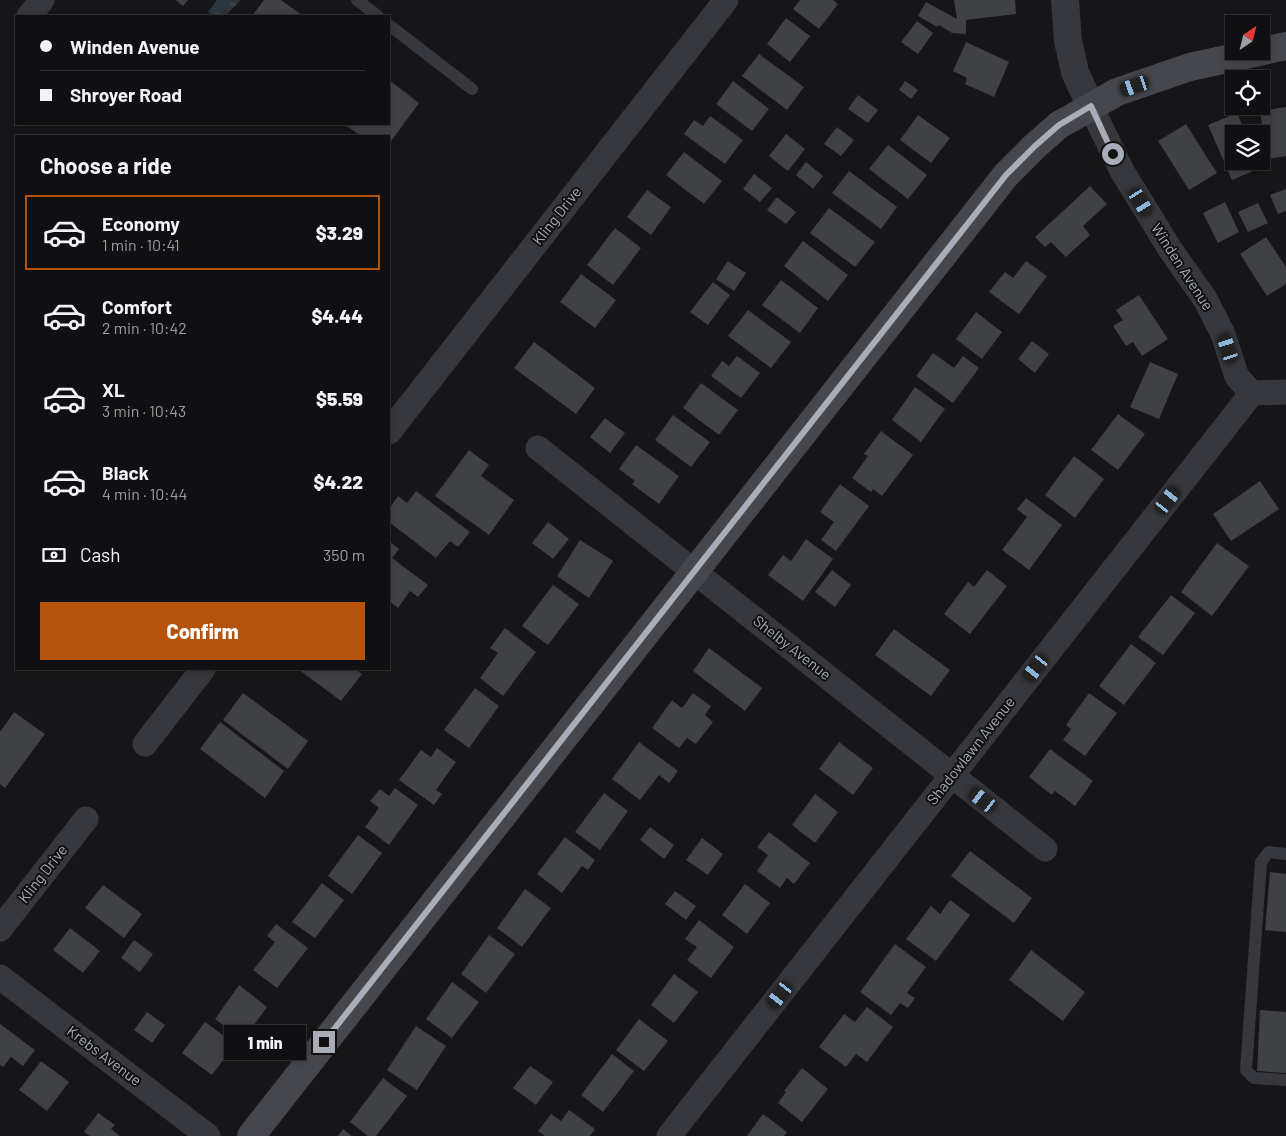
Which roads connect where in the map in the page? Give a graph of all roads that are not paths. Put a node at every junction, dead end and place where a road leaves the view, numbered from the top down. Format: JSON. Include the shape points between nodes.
{"nodes":[{"id":1,"x":42,"y":0,"type":"edge"},
{"id":2,"x":357,"y":0,"type":"edge"},
{"id":3,"x":726,"y":0,"type":"edge"},
{"id":4,"x":1065,"y":0,"type":"edge"},
{"id":5,"x":30,"y":15,"type":"edge"},
{"id":6,"x":377,"y":15,"type":"edge"},
{"id":7,"x":390,"y":26,"type":"edge"},
{"id":8,"x":1286,"y":46,"type":"edge"},
{"id":9,"x":472,"y":89,"type":"dead end"},
{"id":10,"x":1091,"y":106,"type":"junction"},
{"id":11,"x":1286,"y":392,"type":"edge"},
{"id":12,"x":1252,"y":393,"type":"junction"},
{"id":13,"x":390,"y":431,"type":"edge"},
{"id":14,"x":538,"y":448,"type":"dead end"},
{"id":15,"x":694,"y":571,"type":"junction"},
{"id":16,"x":202,"y":670,"type":"edge"},
{"id":17,"x":145,"y":744,"type":"dead end"},
{"id":18,"x":952,"y":776,"type":"junction"},
{"id":19,"x":86,"y":819,"type":"dead end"},
{"id":20,"x":1045,"y":849,"type":"dead end"},
{"id":21,"x":1286,"y":854,"type":"edge"},
{"id":22,"x":0,"y":929,"type":"edge"},
{"id":23,"x":0,"y":977,"type":"edge"},
{"id":24,"x":1286,"y":1080,"type":"edge"},
{"id":25,"x":208,"y":1136,"type":"edge"},
{"id":26,"x":251,"y":1136,"type":"edge"},
{"id":27,"x":669,"y":1136,"type":"edge"}],
"edges":[{"from":1,"to":5,"type":"street"},
{"from":2,"to":6,"type":"lane"},
{"from":3,"to":13,"type":"street","name":"Kling Drive"},
{"from":4,"to":10,"type":"street","name":"Winden Avenue","via":[[1068,41],[1075,72]]},
{"from":7,"to":9,"type":"lane"},
{"from":8,"to":10,"type":"main road","via":[[1190,67],[1117,92]]},
{"from":10,"to":12,"type":"street","name":"Winden Avenue","via":[[1122,171],[1205,299],[1223,334],[1237,377]]},
{"from":10,"to":15,"type":"main road","via":[[1059,125],[1006,175]]},
{"from":11,"to":12,"type":"street"},
{"from":12,"to":18,"type":"street","name":"Shadowlawn Avenue"},
{"from":14,"to":15,"type":"street","name":"Shelby Avenue"},
{"from":15,"to":18,"type":"street","name":"Shelby Avenue"},
{"from":15,"to":26,"type":"main road"},
{"from":16,"to":17,"type":"street"},
{"from":18,"to":20,"type":"street","name":"Shelby Avenue"},
{"from":18,"to":27,"type":"street","name":"Shadowlawn Avenue"},
{"from":19,"to":22,"type":"street","name":"Kling Drive"},
{"from":21,"to":24,"type":"lane","via":[[1269,852],[1262,862],[1246,1070],[1254,1078]]},
{"from":23,"to":25,"type":"street","name":"Krebs Avenue"}]}
